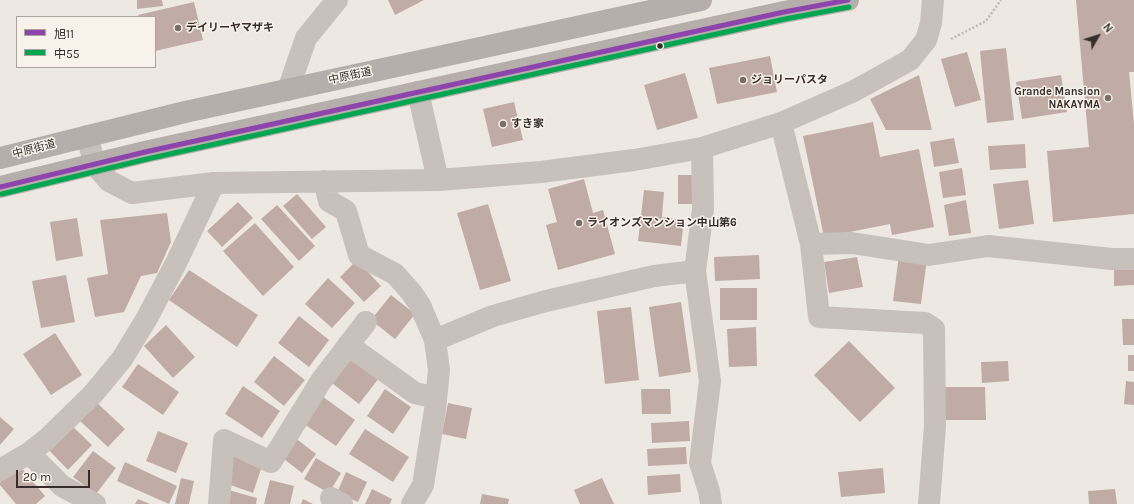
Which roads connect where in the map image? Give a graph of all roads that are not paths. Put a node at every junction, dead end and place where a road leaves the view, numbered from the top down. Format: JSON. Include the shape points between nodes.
{"nodes":[{"id":1,"x":337,"y":0,"type":"edge"},
{"id":2,"x":701,"y":0,"type":"edge"},
{"id":3,"x":848,"y":0,"type":"edge"},
{"id":4,"x":934,"y":0,"type":"edge"},
{"id":5,"x":288,"y":90,"type":"junction"},
{"id":6,"x":418,"y":92,"type":"junction"},
{"id":7,"x":781,"y":123,"type":"junction"},
{"id":8,"x":87,"y":136,"type":"junction"},
{"id":9,"x":702,"y":148,"type":"junction"},
{"id":10,"x":0,"y":158,"type":"edge"},
{"id":11,"x":95,"y":164,"type":"junction"},
{"id":12,"x":438,"y":180,"type":"junction"},
{"id":13,"x":324,"y":181,"type":"junction"},
{"id":14,"x":214,"y":184,"type":"junction"},
{"id":15,"x":0,"y":187,"type":"edge"},
{"id":16,"x":811,"y":244,"type":"junction"},
{"id":17,"x":1134,"y":259,"type":"edge"},
{"id":18,"x":695,"y":271,"type":"junction"},
{"id":19,"x":366,"y":322,"type":"dead end"},
{"id":20,"x":435,"y":340,"type":"junction"},
{"id":21,"x":348,"y":345,"type":"junction"},
{"id":22,"x":436,"y":398,"type":"junction"},
{"id":23,"x":29,"y":452,"type":"junction"},
{"id":24,"x":0,"y":470,"type":"edge"},
{"id":25,"x":95,"y":504,"type":"edge"},
{"id":26,"x":219,"y":504,"type":"edge"},
{"id":27,"x":412,"y":504,"type":"edge"},
{"id":28,"x":711,"y":504,"type":"edge"},
{"id":29,"x":929,"y":504,"type":"edge"}],
"edges":[{"from":1,"to":5,"type":"street","via":[[306,38]]},
{"from":2,"to":5,"type":"main road","name":"中原街道"},
{"from":3,"to":6,"type":"main road"},
{"from":4,"to":7,"type":"street","via":[[926,40],[910,60],[854,91]]},
{"from":5,"to":8,"type":"main road","name":"中原街道"},
{"from":6,"to":11,"type":"main road"},
{"from":6,"to":12,"type":"street"},
{"from":7,"to":9,"type":"street"},
{"from":7,"to":16,"type":"street"},
{"from":8,"to":10,"type":"main road","name":"中原街道"},
{"from":8,"to":11,"type":"street"},
{"from":9,"to":12,"type":"street","via":[[541,172]]},
{"from":9,"to":18,"type":"street","via":[[703,209]]},
{"from":11,"to":14,"type":"street","via":[[109,181],[132,193]]},
{"from":11,"to":15,"type":"main road"},
{"from":12,"to":13,"type":"street"},
{"from":13,"to":14,"type":"street"},
{"from":13,"to":20,"type":"street","via":[[329,201],[346,211],[359,254],[395,274],[411,292],[420,305]]},
{"from":14,"to":23,"type":"street","via":[[176,263],[122,359],[93,394],[47,439]]},
{"from":16,"to":17,"type":"street","via":[[852,243],[929,255],[988,246]]},
{"from":16,"to":29,"type":"street","via":[[819,317],[925,324],[934,329],[935,426]]},
{"from":18,"to":20,"type":"street","via":[[654,276],[546,301],[493,316]]},
{"from":18,"to":28,"type":"street","via":[[710,381],[700,464]]},
{"from":19,"to":21,"type":"street"},
{"from":20,"to":22,"type":"street","via":[[439,370]]},
{"from":21,"to":22,"type":"street","via":[[415,393]]},
{"from":21,"to":26,"type":"street","via":[[321,381],[271,462],[224,440]]},
{"from":22,"to":27,"type":"street","via":[[423,486]]},
{"from":23,"to":24,"type":"street"},
{"from":23,"to":25,"type":"street","via":[[62,486]]}]}
